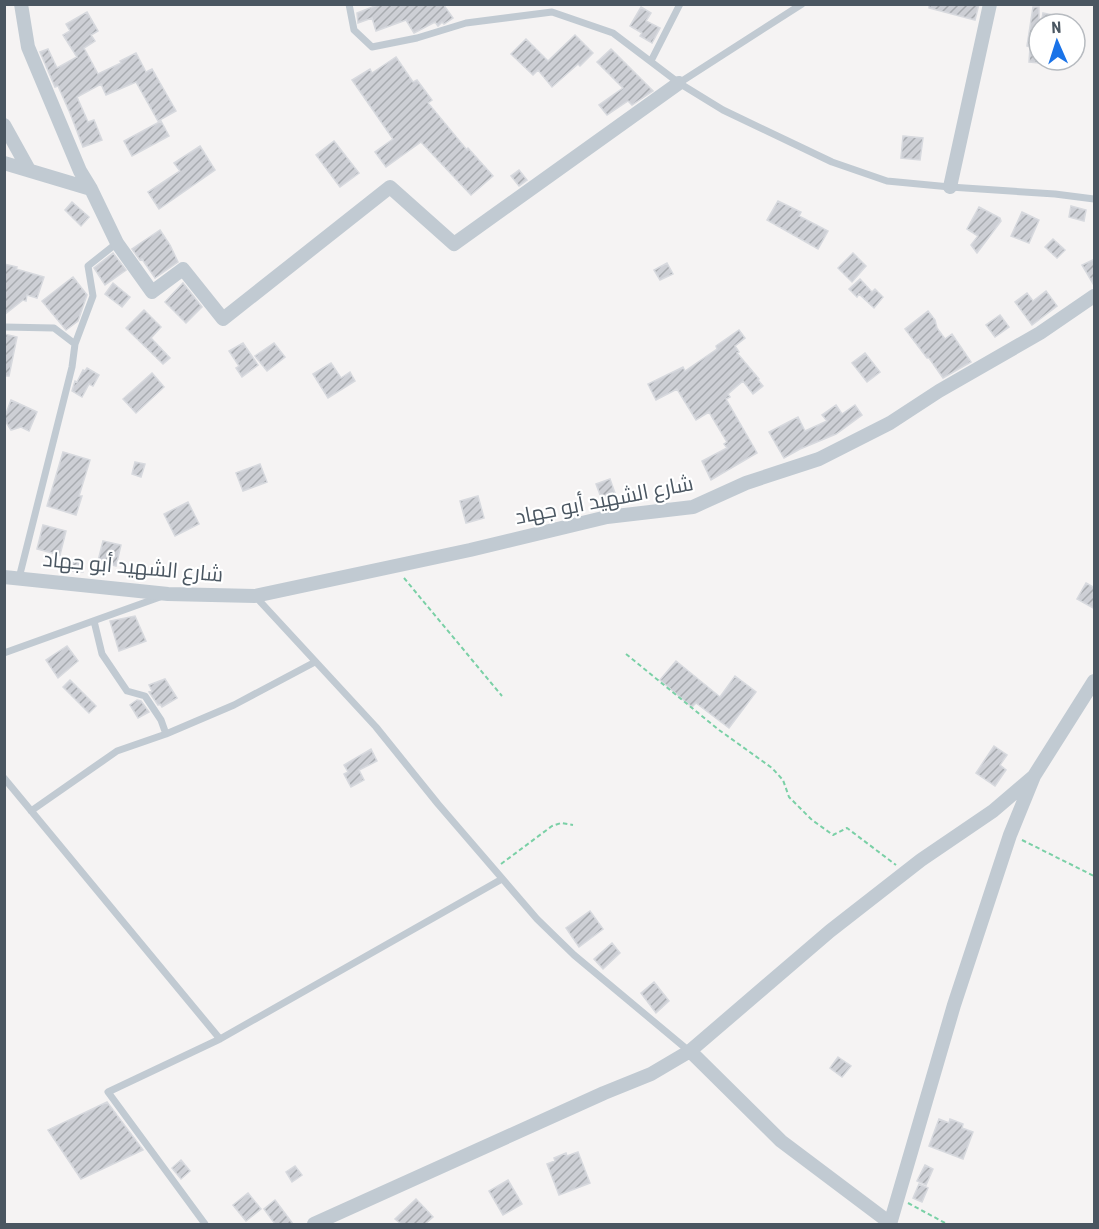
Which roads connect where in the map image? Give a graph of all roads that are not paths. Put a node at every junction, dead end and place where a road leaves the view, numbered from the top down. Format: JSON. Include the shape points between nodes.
{"nodes":[{"id":1,"x":21,"y":4,"type":"edge"},
{"id":2,"x":349,"y":4,"type":"edge"},
{"id":3,"x":680,"y":4,"type":"edge"},
{"id":4,"x":802,"y":4,"type":"edge"},
{"id":5,"x":990,"y":4,"type":"edge"},
{"id":6,"x":651,"y":61,"type":"junction"},
{"id":7,"x":679,"y":83,"type":"junction"},
{"id":8,"x":4,"y":125,"type":"edge"},
{"id":9,"x":4,"y":163,"type":"edge"},
{"id":10,"x":29,"y":170,"type":"junction"},
{"id":11,"x":950,"y":187,"type":"junction"},
{"id":12,"x":91,"y":189,"type":"junction"},
{"id":13,"x":1095,"y":199,"type":"edge"},
{"id":14,"x":117,"y":243,"type":"junction"},
{"id":15,"x":1095,"y":296,"type":"edge"},
{"id":16,"x":4,"y":327,"type":"edge"},
{"id":17,"x":75,"y":344,"type":"junction"},
{"id":18,"x":12,"y":577,"type":"edge"},
{"id":19,"x":168,"y":594,"type":"junction"},
{"id":20,"x":255,"y":596,"type":"junction"},
{"id":21,"x":94,"y":621,"type":"junction"},
{"id":22,"x":4,"y":653,"type":"edge"},
{"id":23,"x":315,"y":662,"type":"junction"},
{"id":24,"x":1095,"y":681,"type":"edge"},
{"id":25,"x":166,"y":734,"type":"junction"},
{"id":26,"x":1034,"y":776,"type":"junction"},
{"id":27,"x":4,"y":778,"type":"edge"},
{"id":28,"x":31,"y":811,"type":"junction"},
{"id":29,"x":502,"y":879,"type":"junction"},
{"id":30,"x":220,"y":1039,"type":"junction"},
{"id":31,"x":690,"y":1052,"type":"junction"},
{"id":32,"x":205,"y":1224,"type":"edge"},
{"id":33,"x":314,"y":1224,"type":"edge"},
{"id":34,"x":890,"y":1224,"type":"edge"}],
"edges":[{"from":1,"to":12,"type":"street","via":[[28,47]]},
{"from":2,"to":6,"type":"lane","via":[[354,30],[372,47],[466,23],[552,12],[612,33]]},
{"from":3,"to":6,"type":"lane"},
{"from":4,"to":7,"type":"lane"},
{"from":5,"to":11,"type":"street"},
{"from":6,"to":7,"type":"lane"},
{"from":7,"to":11,"type":"lane","via":[[723,110],[832,162],[887,181]]},
{"from":7,"to":14,"type":"street","via":[[454,244],[390,187],[223,319],[183,269],[153,292]]},
{"from":8,"to":10,"type":"street"},
{"from":9,"to":10,"type":"street"},
{"from":10,"to":12,"type":"street"},
{"from":11,"to":13,"type":"lane"},
{"from":12,"to":14,"type":"street"},
{"from":14,"to":17,"type":"lane","via":[[88,266],[93,296]]},
{"from":15,"to":20,"type":"street","name":"شارع الشهيد أبو جهاد","via":[[890,423],[819,459],[746,483],[693,507],[608,516]]},
{"from":16,"to":17,"type":"lane","via":[[54,328]]},
{"from":17,"to":18,"type":"lane","via":[[72,367]]},
{"from":18,"to":19,"type":"street","name":"شارع الشهيد أبو جهاد"},
{"from":19,"to":20,"type":"street","name":"شارع الشهيد أبو جهاد"},
{"from":19,"to":21,"type":"lane"},
{"from":20,"to":23,"type":"lane"},
{"from":21,"to":22,"type":"lane"},
{"from":21,"to":25,"type":"lane","via":[[102,654],[127,691],[146,696]]},
{"from":23,"to":25,"type":"lane","via":[[234,705]]},
{"from":23,"to":29,"type":"lane","via":[[376,727]]},
{"from":24,"to":26,"type":"street"},
{"from":25,"to":28,"type":"lane","via":[[117,751]]},
{"from":26,"to":31,"type":"street","via":[[993,811],[905,872],[830,931]]},
{"from":26,"to":34,"type":"street","via":[[1010,835],[954,1005]]},
{"from":27,"to":28,"type":"lane"},
{"from":28,"to":30,"type":"lane"},
{"from":29,"to":30,"type":"lane"},
{"from":29,"to":31,"type":"lane","via":[[574,955]]},
{"from":30,"to":32,"type":"lane","via":[[108,1092]]},
{"from":31,"to":33,"type":"street","via":[[651,1074]]},
{"from":31,"to":34,"type":"street","via":[[781,1141]]}]}
